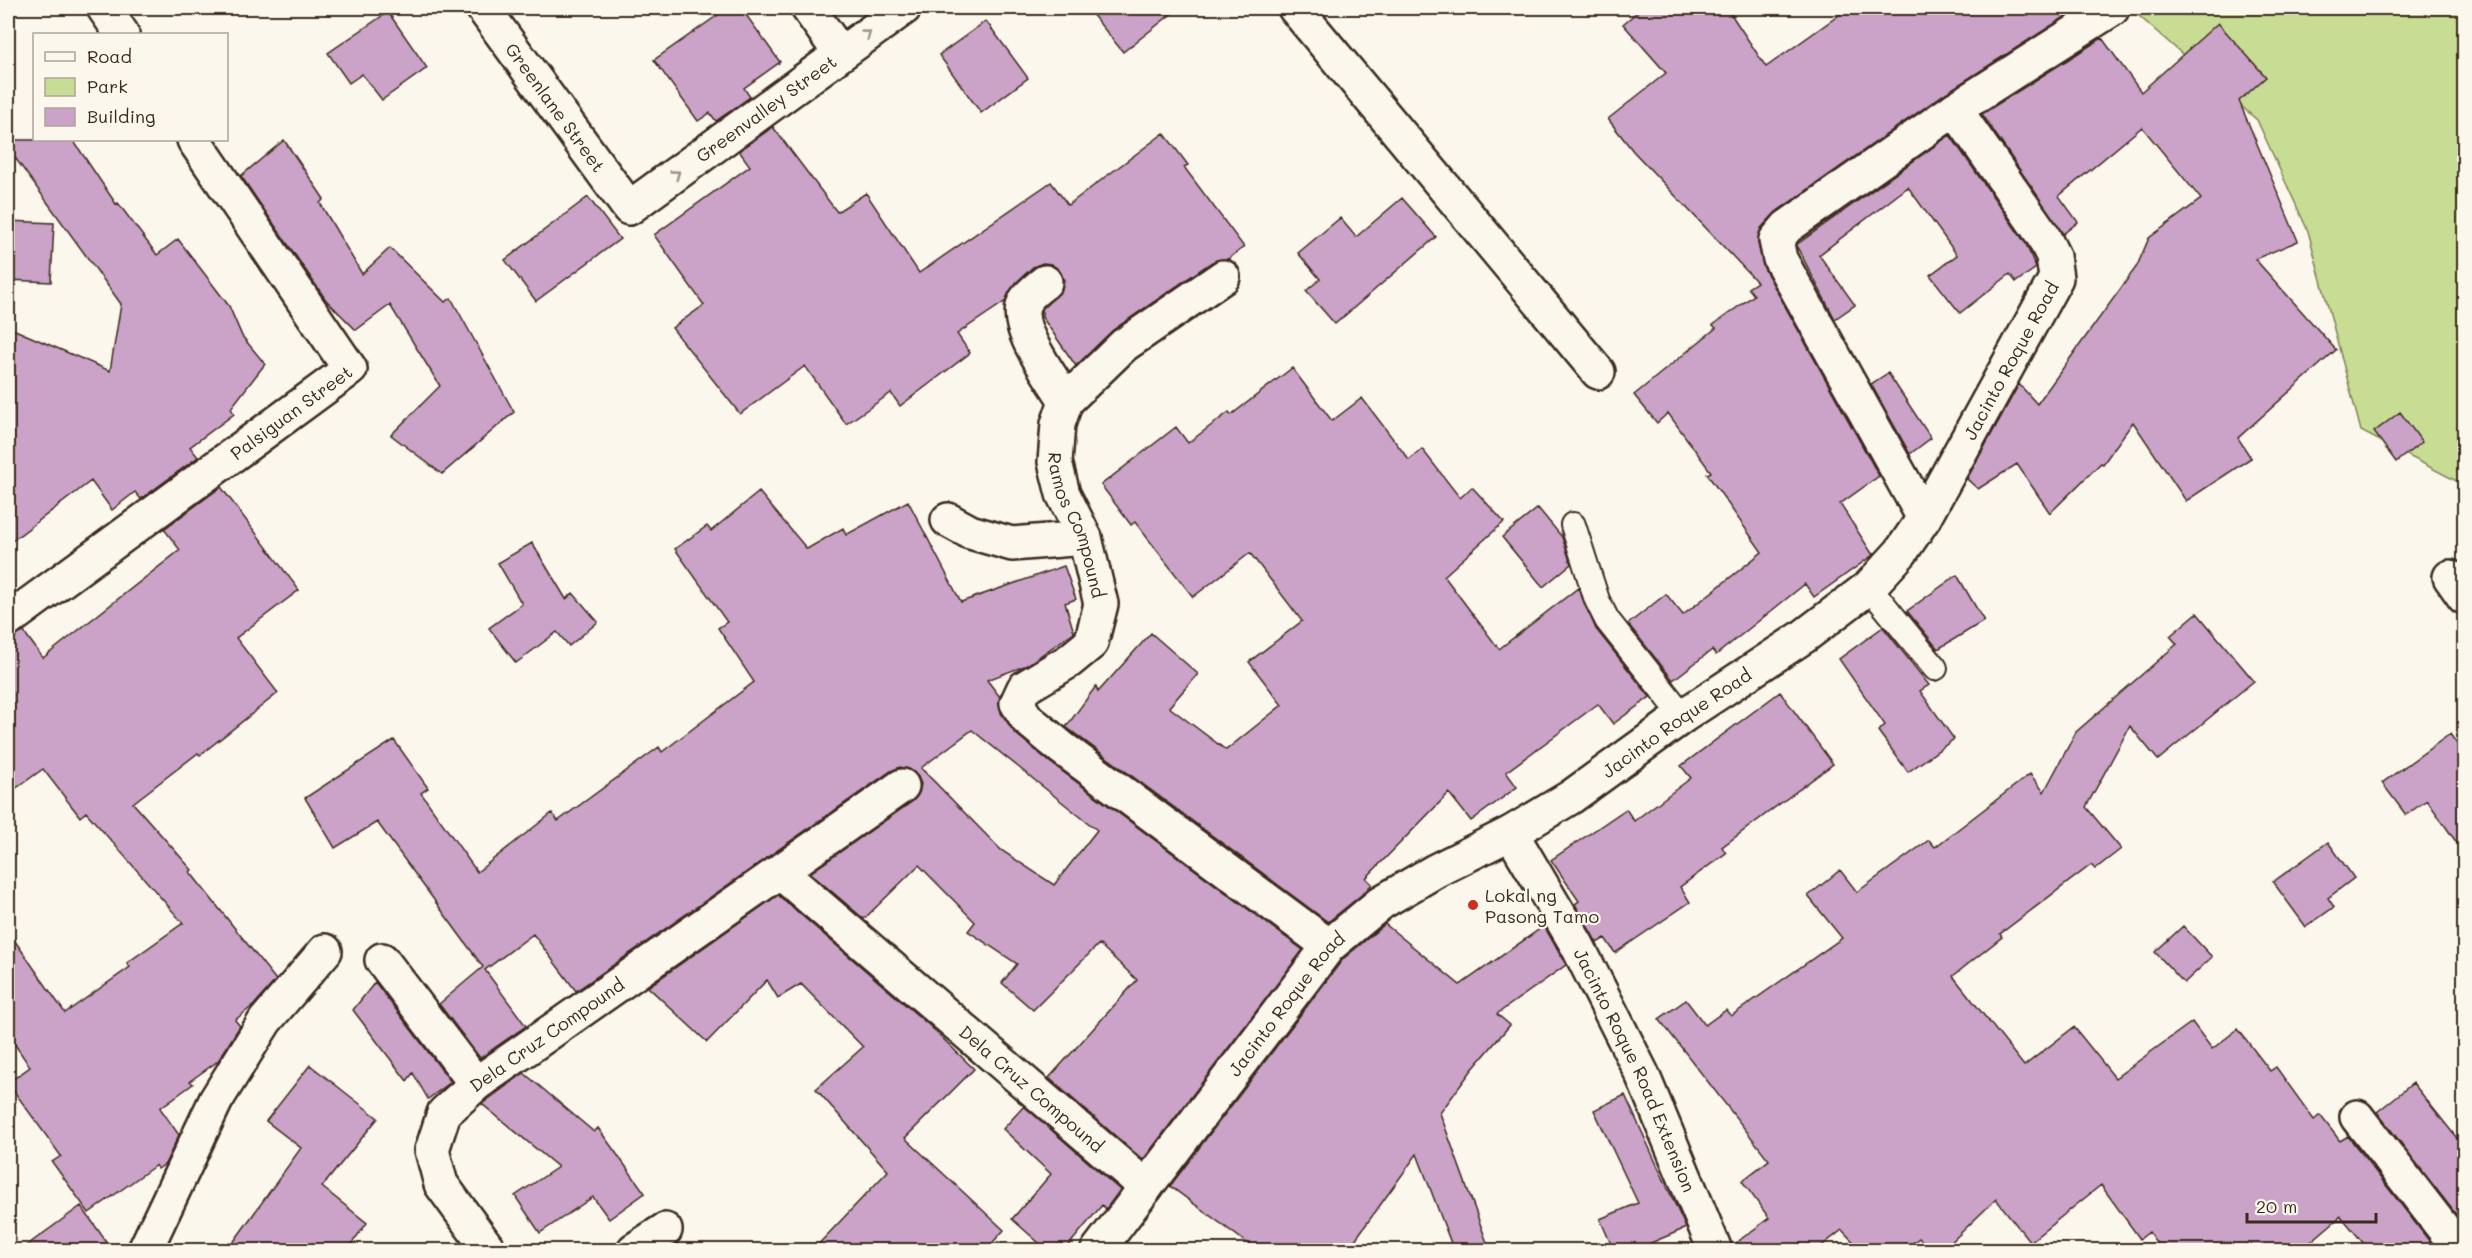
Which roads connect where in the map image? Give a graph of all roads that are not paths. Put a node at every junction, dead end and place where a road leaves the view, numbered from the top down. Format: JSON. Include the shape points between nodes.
{"nodes":[{"id":1,"x":104,"y":8,"type":"edge"},
{"id":2,"x":483,"y":8,"type":"edge"},
{"id":3,"x":808,"y":8,"type":"edge"},
{"id":4,"x":904,"y":8,"type":"edge"},
{"id":5,"x":1295,"y":8,"type":"edge"},
{"id":6,"x":2112,"y":9,"type":"dead end"},
{"id":7,"x":121,"y":33,"type":"edge"},
{"id":8,"x":840,"y":53,"type":"junction"},
{"id":9,"x":1955,"y":109,"type":"junction"},
{"id":10,"x":195,"y":141,"type":"edge"},
{"id":11,"x":629,"y":208,"type":"joint"},
{"id":12,"x":1223,"y":277,"type":"dead end"},
{"id":13,"x":1045,"y":282,"type":"dead end"},
{"id":14,"x":1598,"y":372,"type":"dead end"},
{"id":15,"x":1066,"y":401,"type":"junction"},
{"id":16,"x":1923,"y":518,"type":"junction"},
{"id":17,"x":948,"y":520,"type":"dead end"},
{"id":18,"x":1573,"y":525,"type":"dead end"},
{"id":19,"x":1085,"y":538,"type":"junction"},
{"id":20,"x":1869,"y":587,"type":"junction"},
{"id":21,"x":8,"y":620,"type":"edge"},
{"id":22,"x":1935,"y":668,"type":"dead end"},
{"id":23,"x":1683,"y":716,"type":"junction"},
{"id":24,"x":902,"y":786,"type":"dead end"},
{"id":25,"x":1511,"y":833,"type":"junction"},
{"id":26,"x":780,"y":872,"type":"junction"},
{"id":27,"x":1329,"y":946,"type":"junction"},
{"id":28,"x":325,"y":951,"type":"dead end"},
{"id":29,"x":382,"y":960,"type":"dead end"},
{"id":30,"x":476,"y":1084,"type":"junction"},
{"id":31,"x":2357,"y":1117,"type":"dead end"},
{"id":32,"x":1146,"y":1187,"type":"junction"},
{"id":33,"x":665,"y":1230,"type":"dead end"},
{"id":34,"x":145,"y":1251,"type":"edge"},
{"id":35,"x":489,"y":1251,"type":"edge"},
{"id":36,"x":634,"y":1251,"type":"edge"},
{"id":37,"x":1098,"y":1251,"type":"edge"},
{"id":38,"x":1715,"y":1251,"type":"edge"},
{"id":39,"x":2460,"y":1251,"type":"edge"}],
"edges":[{"from":1,"to":7,"type":"street"},
{"from":2,"to":11,"type":"street","name":"Greenlane Street"},
{"from":3,"to":8,"type":"street"},
{"from":8,"to":4,"type":"street","name":"Greenvalley Street","one_way":true},
{"from":5,"to":14,"type":"street"},
{"from":6,"to":9,"type":"street"},
{"from":11,"to":8,"type":"street","name":"Greenvalley Street","one_way":true},
{"from":9,"to":16,"type":"street","name":"Jacinto Roque Road","via":[[2042,234],[2054,256],[2056,278]]},
{"from":9,"to":16,"type":"street","via":[[1787,228],[1776,240],[1780,258]]},
{"from":10,"to":21,"type":"street","name":"Palsiguan Street","via":[[350,369]]},
{"from":12,"to":15,"type":"street","name":"Ramos Compound","via":[[1124,345]]},
{"from":13,"to":15,"type":"street","via":[[1026,299],[1021,313],[1029,342]]},
{"from":15,"to":19,"type":"street","name":"Ramos Compound","via":[[1058,424],[1055,462],[1063,494]]},
{"from":16,"to":20,"type":"street","name":"Jacinto Roque Road","via":[[1901,552]]},
{"from":17,"to":19,"type":"street","via":[[970,532],[1012,544]]},
{"from":18,"to":23,"type":"lane","via":[[1607,620]]},
{"from":19,"to":27,"type":"street","name":"Ramos Compound","via":[[1101,604],[1091,643],[1024,688],[1017,703],[1027,719],[1062,748]]},
{"from":20,"to":22,"type":"lane"},
{"from":20,"to":23,"type":"street","name":"Jacinto Roque Road","via":[[1803,637]]},
{"from":23,"to":25,"type":"street","name":"Jacinto Roque Road","via":[[1571,797]]},
{"from":24,"to":26,"type":"street","name":"Dela Cruz Compound"},
{"from":25,"to":27,"type":"street","name":"Jacinto Roque Road","via":[[1382,902]]},
{"from":25,"to":38,"type":"street","name":"Jacinto Roque Road Extension","via":[[1577,945],[1642,1074]]},
{"from":26,"to":30,"type":"street","name":"Dela Cruz Compound"},
{"from":26,"to":32,"type":"street","name":"Dela Cruz Compound"},
{"from":27,"to":32,"type":"street","name":"Jacinto Roque Road"},
{"from":28,"to":34,"type":"street","via":[[265,1021],[216,1100]]},
{"from":29,"to":30,"type":"street"},
{"from":30,"to":35,"type":"street","name":"Dela Cruz Compound","via":[[444,1113],[432,1150],[441,1184]]},
{"from":31,"to":39,"type":"street"},
{"from":32,"to":37,"type":"street","name":"Jacinto Roque Road"},
{"from":33,"to":36,"type":"street"}]}
